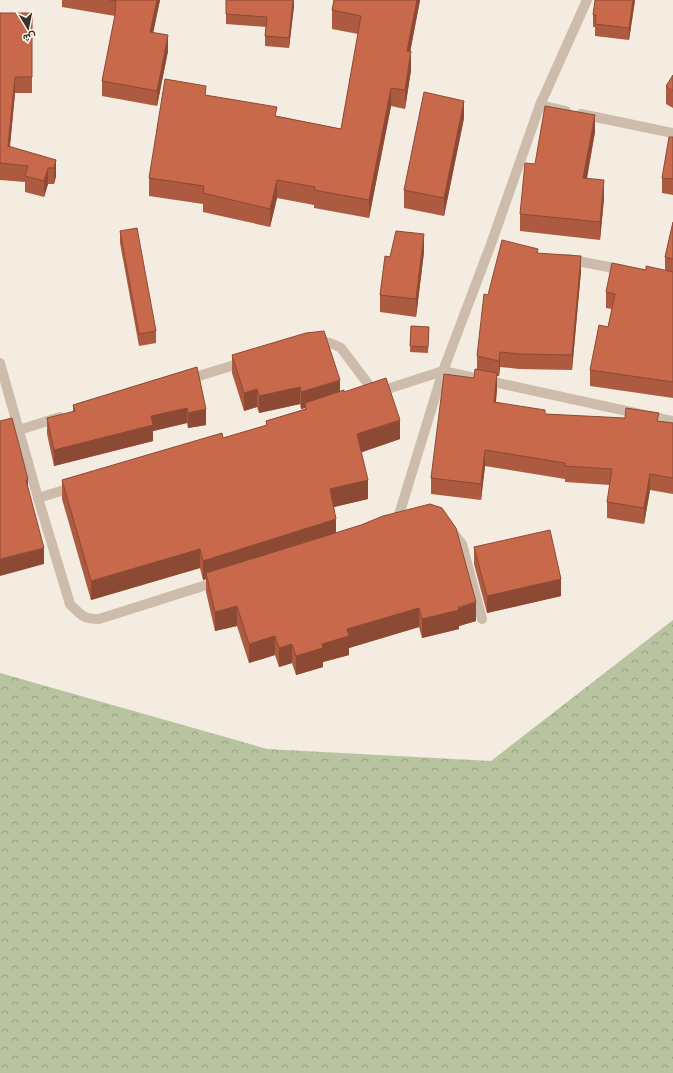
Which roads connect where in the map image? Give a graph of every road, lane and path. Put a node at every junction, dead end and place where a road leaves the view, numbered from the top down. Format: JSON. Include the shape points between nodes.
{"nodes":[{"id":1,"x":587,"y":0,"type":"edge"},
{"id":2,"x":540,"y":104,"type":"junction"},
{"id":3,"x":673,"y":133,"type":"edge"},
{"id":4,"x":560,"y":258,"type":"edge"},
{"id":5,"x":637,"y":273,"type":"edge"},
{"id":6,"x":304,"y":344,"type":"edge"},
{"id":7,"x":252,"y":360,"type":"edge"},
{"id":8,"x":0,"y":363,"type":"edge"},
{"id":9,"x":442,"y":371,"type":"junction"},
{"id":10,"x":177,"y":383,"type":"edge"},
{"id":11,"x":71,"y":414,"type":"edge"},
{"id":12,"x":673,"y":421,"type":"edge"},
{"id":13,"x":19,"y":430,"type":"junction"},
{"id":14,"x":83,"y":484,"type":"edge"},
{"id":15,"x":38,"y":498,"type":"junction"},
{"id":16,"x":446,"y":522,"type":"edge"},
{"id":17,"x":384,"y":527,"type":"edge"},
{"id":18,"x":229,"y":578,"type":"edge"},
{"id":19,"x":482,"y":619,"type":"dead end"}],
"edges":[{"from":1,"to":2,"type":"street"},
{"from":2,"to":3,"type":"street"},
{"from":2,"to":9,"type":"street","via":[[495,245]]},
{"from":4,"to":5,"type":"street"},
{"from":6,"to":9,"type":"street","via":[[325,341],[341,348],[371,395]]},
{"from":7,"to":10,"type":"street"},
{"from":8,"to":13,"type":"street"},
{"from":9,"to":12,"type":"street"},
{"from":9,"to":17,"type":"street","via":[[406,506],[391,525]]},
{"from":11,"to":13,"type":"street"},
{"from":13,"to":15,"type":"street"},
{"from":14,"to":15,"type":"street"},
{"from":15,"to":18,"type":"street","via":[[70,604],[89,619]]},
{"from":16,"to":19,"type":"street","via":[[462,544]]}]}
